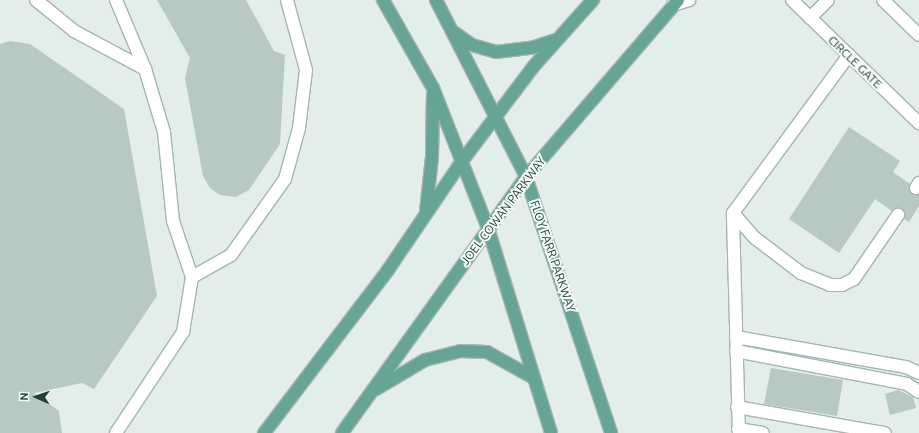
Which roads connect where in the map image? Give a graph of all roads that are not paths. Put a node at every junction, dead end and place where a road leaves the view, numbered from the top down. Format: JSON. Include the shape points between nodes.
{"nodes":[{"id":1,"x":36,"y":0,"type":"edge"},
{"id":2,"x":116,"y":0,"type":"edge"},
{"id":3,"x":287,"y":0,"type":"edge"},
{"id":4,"x":383,"y":0,"type":"edge"},
{"id":5,"x":436,"y":0,"type":"edge"},
{"id":6,"x":594,"y":0,"type":"edge"},
{"id":7,"x":689,"y":0,"type":"edge"},
{"id":8,"x":792,"y":0,"type":"edge"},
{"id":9,"x":828,"y":0,"type":"edge"},
{"id":10,"x":883,"y":0,"type":"edge"},
{"id":11,"x":675,"y":3,"type":"edge"},
{"id":12,"x":810,"y":18,"type":"junction"},
{"id":13,"x":452,"y":31,"type":"junction"},
{"id":14,"x":919,"y":35,"type":"edge"},
{"id":15,"x":557,"y":40,"type":"junction"},
{"id":16,"x":849,"y":55,"type":"junction"},
{"id":17,"x":145,"y":69,"type":"junction"},
{"id":18,"x":433,"y":88,"type":"junction"},
{"id":19,"x":497,"y":116,"type":"junction"},
{"id":20,"x":919,"y":123,"type":"edge"},
{"id":21,"x":462,"y":161,"type":"junction"},
{"id":22,"x":526,"y":177,"type":"junction"},
{"id":23,"x":733,"y":213,"type":"junction"},
{"id":24,"x":898,"y":214,"type":"dead end"},
{"id":25,"x":424,"y":220,"type":"junction"},
{"id":26,"x":488,"y":228,"type":"junction"},
{"id":27,"x":192,"y":277,"type":"junction"},
{"id":28,"x":736,"y":337,"type":"junction"},
{"id":29,"x":736,"y":351,"type":"junction"},
{"id":30,"x":919,"y":373,"type":"edge"},
{"id":31,"x":534,"y":378,"type":"junction"},
{"id":32,"x":372,"y":392,"type":"junction"},
{"id":33,"x":919,"y":392,"type":"edge"},
{"id":34,"x":737,"y":407,"type":"junction"},
{"id":35,"x":739,"y":431,"type":"edge"},
{"id":36,"x":116,"y":433,"type":"edge"},
{"id":37,"x":264,"y":433,"type":"edge"},
{"id":38,"x":342,"y":433,"type":"edge"},
{"id":39,"x":551,"y":433,"type":"edge"},
{"id":40,"x":611,"y":433,"type":"edge"},
{"id":41,"x":763,"y":433,"type":"edge"},
{"id":42,"x":885,"y":433,"type":"edge"}],
"edges":[{"from":1,"to":17,"type":"street","via":[[74,31]]},
{"from":2,"to":17,"type":"street"},
{"from":3,"to":27,"type":"street","via":[[306,70],[299,128],[285,179],[231,255]]},
{"from":4,"to":18,"type":"main road"},
{"from":5,"to":13,"type":"main road","name":"FLOY FARR PARKWAY"},
{"from":6,"to":15,"type":"main road"},
{"from":7,"to":11,"type":"street"},
{"from":8,"to":12,"type":"street","name":"CIRCLE GATE"},
{"from":9,"to":12,"type":"street"},
{"from":10,"to":14,"type":"street"},
{"from":11,"to":22,"type":"main road","name":"JOEL COWAN PARKWAY"},
{"from":12,"to":16,"type":"street","name":"CIRCLE GATE"},
{"from":13,"to":15,"type":"main road","via":[[472,45],[496,52],[531,48]]},
{"from":13,"to":19,"type":"main road","name":"FLOY FARR PARKWAY"},
{"from":15,"to":19,"type":"main road"},
{"from":16,"to":20,"type":"street","name":"CIRCLE GATE"},
{"from":16,"to":23,"type":"street"},
{"from":17,"to":27,"type":"street","via":[[164,132],[173,221]]},
{"from":18,"to":21,"type":"main road"},
{"from":18,"to":25,"type":"main road","via":[[432,157]]},
{"from":19,"to":21,"type":"main road"},
{"from":19,"to":22,"type":"main road","name":"FLOY FARR PARKWAY"},
{"from":21,"to":25,"type":"main road"},
{"from":21,"to":26,"type":"main road"},
{"from":22,"to":26,"type":"main road","name":"JOEL COWAN PARKWAY"},
{"from":22,"to":40,"type":"main road","name":"FLOY FARR PARKWAY"},
{"from":23,"to":24,"type":"street","via":[[755,238],[801,273],[830,285],[842,285],[854,280]]},
{"from":23,"to":28,"type":"street"},
{"from":25,"to":37,"type":"main road"},
{"from":26,"to":31,"type":"main road"},
{"from":26,"to":32,"type":"main road","name":"JOEL COWAN PARKWAY"},
{"from":27,"to":36,"type":"street","via":[[183,332]]},
{"from":28,"to":29,"type":"street"},
{"from":28,"to":30,"type":"street","via":[[906,367]]},
{"from":29,"to":33,"type":"street","via":[[907,384]]},
{"from":29,"to":34,"type":"street"},
{"from":31,"to":32,"type":"main road","via":[[487,352],[460,351],[425,360]]},
{"from":31,"to":39,"type":"main road"},
{"from":32,"to":38,"type":"main road","name":"JOEL COWAN PARKWAY"},
{"from":34,"to":35,"type":"street"},
{"from":34,"to":42,"type":"street"},
{"from":35,"to":41,"type":"street"}]}
